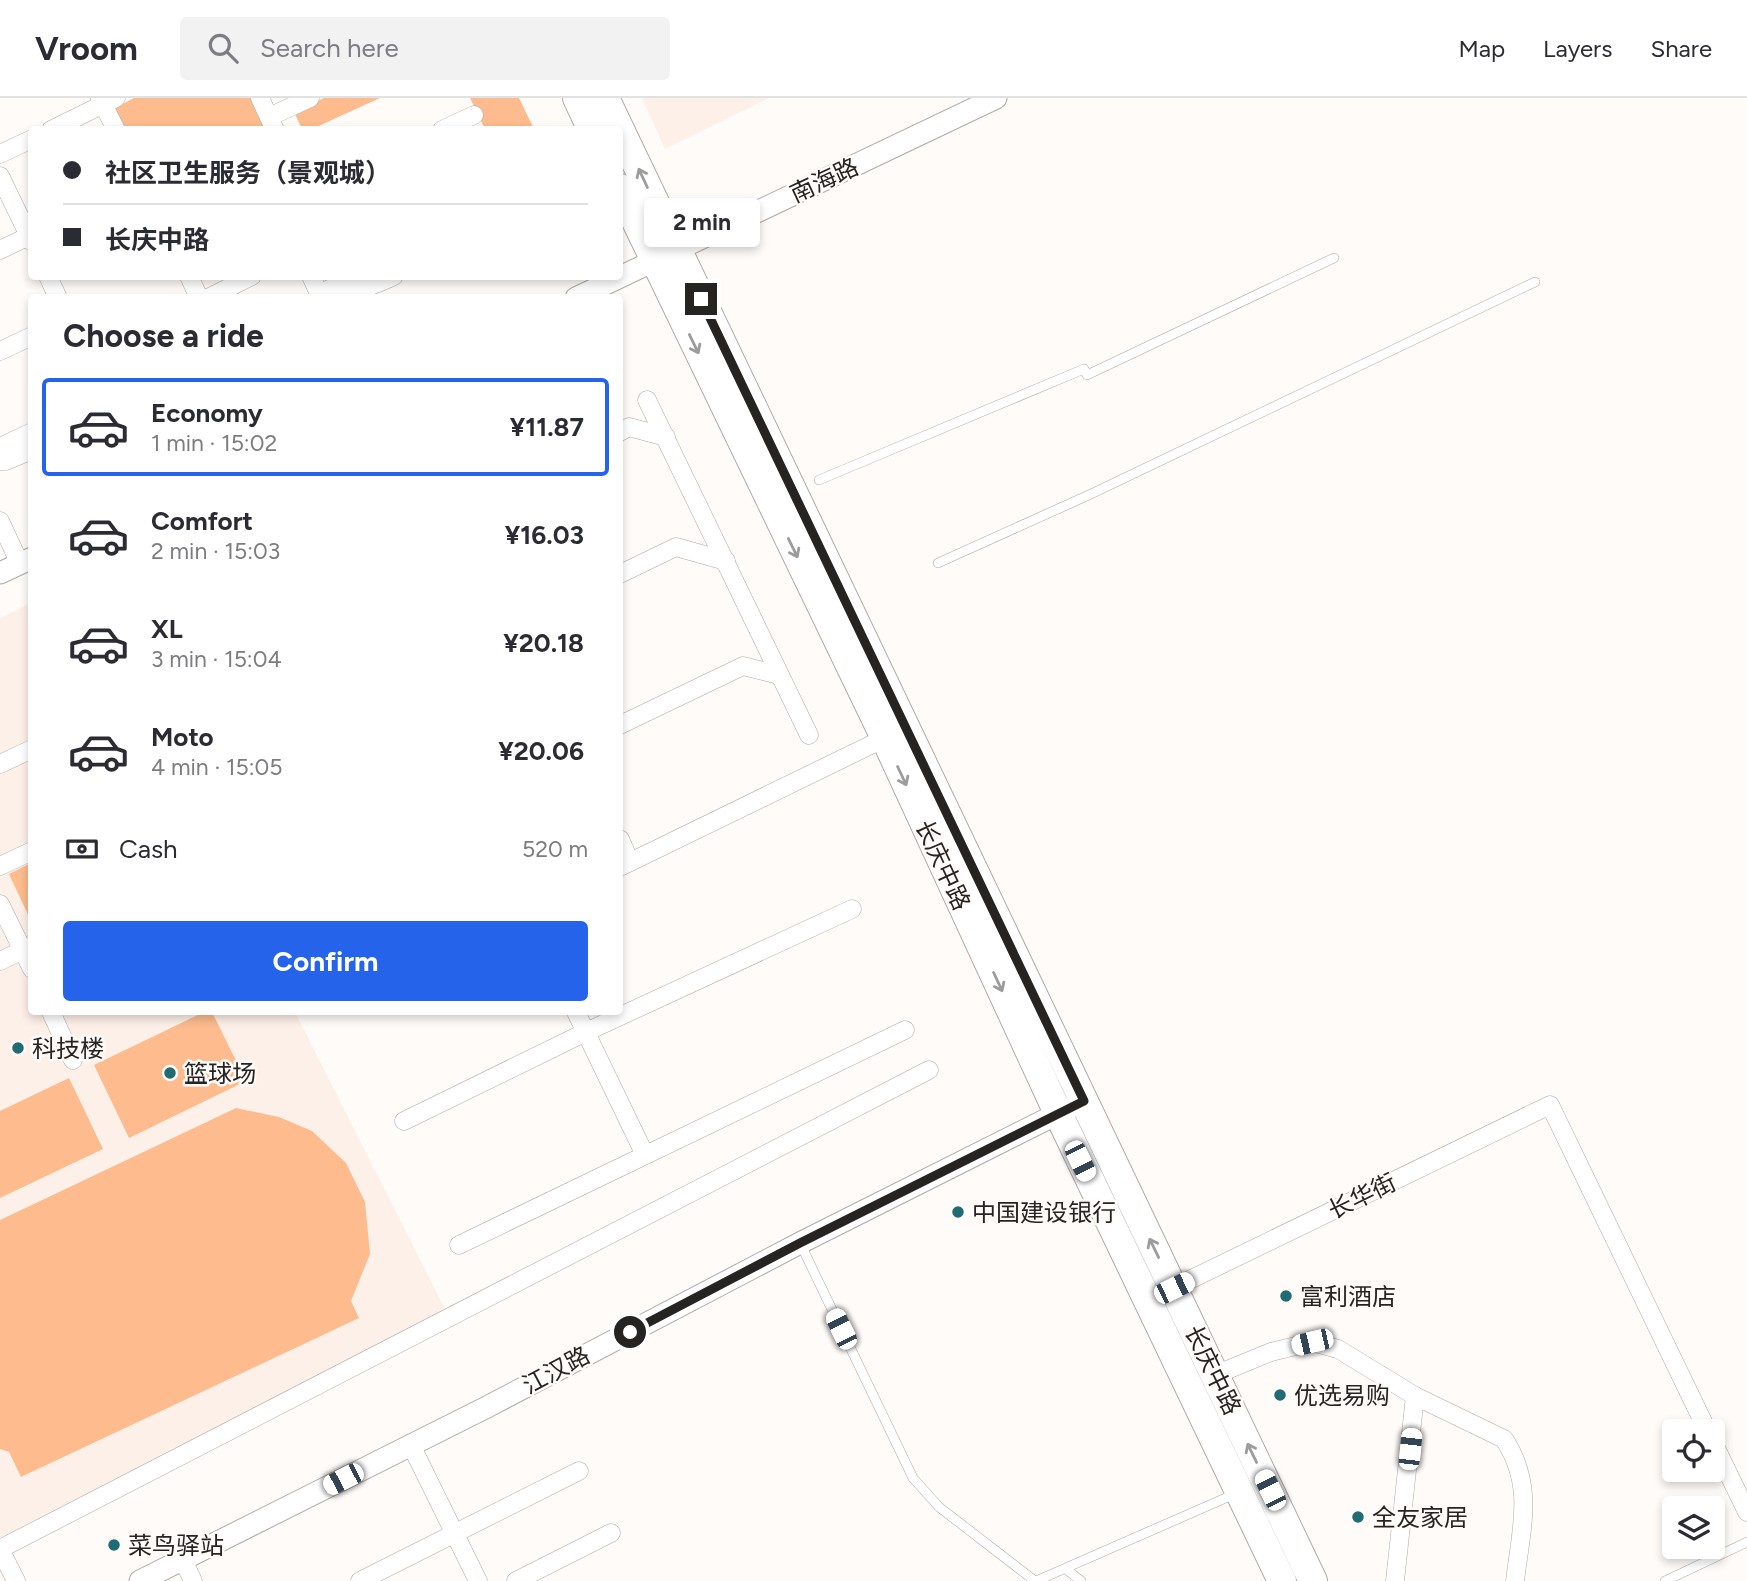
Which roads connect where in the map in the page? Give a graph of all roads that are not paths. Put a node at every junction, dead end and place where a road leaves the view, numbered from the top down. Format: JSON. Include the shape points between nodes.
{"nodes":[{"id":1,"x":260,"y":98,"type":"edge"},
{"id":2,"x":310,"y":98,"type":"edge"},
{"id":3,"x":577,"y":98,"type":"edge"},
{"id":4,"x":605,"y":98,"type":"edge"},
{"id":5,"x":996,"y":98,"type":"edge"},
{"id":6,"x":107,"y":100,"type":"edge"},
{"id":7,"x":474,"y":115,"type":"dead end"},
{"id":8,"x":272,"y":123,"type":"edge"},
{"id":9,"x":58,"y":126,"type":"edge"},
{"id":10,"x":115,"y":126,"type":"edge"},
{"id":11,"x":451,"y":126,"type":"edge"},
{"id":12,"x":590,"y":126,"type":"edge"},
{"id":13,"x":616,"y":126,"type":"edge"},
{"id":14,"x":28,"y":141,"type":"edge"},
{"id":15,"x":623,"y":144,"type":"edge"},
{"id":16,"x":0,"y":154,"type":"edge"},
{"id":17,"x":0,"y":176,"type":"edge"},
{"id":18,"x":623,"y":192,"type":"edge"},
{"id":19,"x":25,"y":214,"type":"edge"},
{"id":20,"x":28,"y":240,"type":"edge"},
{"id":21,"x":0,"y":250,"type":"edge"},
{"id":22,"x":666,"y":255,"type":"junction"},
{"id":23,"x":1334,"y":258,"type":"dead end"},
{"id":24,"x":623,"y":276,"type":"edge"},
{"id":25,"x":244,"y":280,"type":"edge"},
{"id":26,"x":386,"y":280,"type":"edge"},
{"id":27,"x":614,"y":280,"type":"edge"},
{"id":28,"x":357,"y":281,"type":"edge"},
{"id":29,"x":1535,"y":282,"type":"dead end"},
{"id":30,"x":216,"y":294,"type":"edge"},
{"id":31,"x":325,"y":294,"type":"edge"},
{"id":32,"x":584,"y":294,"type":"edge"},
{"id":33,"x":28,"y":338,"type":"edge"},
{"id":34,"x":0,"y":351,"type":"edge"},
{"id":35,"x":647,"y":400,"type":"dead end"},
{"id":36,"x":623,"y":430,"type":"edge"},
{"id":37,"x":28,"y":434,"type":"edge"},
{"id":38,"x":666,"y":437,"type":"junction"},
{"id":39,"x":0,"y":447,"type":"edge"},
{"id":40,"x":28,"y":452,"type":"edge"},
{"id":41,"x":0,"y":461,"type":"edge"},
{"id":42,"x":819,"y":480,"type":"dead end"},
{"id":43,"x":0,"y":521,"type":"edge"},
{"id":44,"x":26,"y":561,"type":"edge"},
{"id":45,"x":726,"y":561,"type":"junction"},
{"id":46,"x":938,"y":563,"type":"dead end"},
{"id":47,"x":0,"y":573,"type":"edge"},
{"id":48,"x":623,"y":573,"type":"edge"},
{"id":49,"x":779,"y":675,"type":"junction"},
{"id":50,"x":623,"y":723,"type":"edge"},
{"id":51,"x":809,"y":735,"type":"dead end"},
{"id":52,"x":885,"y":738,"type":"junction"},
{"id":53,"x":28,"y":751,"type":"edge"},
{"id":54,"x":0,"y":764,"type":"edge"},
{"id":55,"x":28,"y":853,"type":"edge"},
{"id":56,"x":625,"y":864,"type":"edge"},
{"id":57,"x":0,"y":866,"type":"edge"},
{"id":58,"x":0,"y":904,"type":"edge"},
{"id":59,"x":852,"y":909,"type":"dead end"},
{"id":60,"x":27,"y":948,"type":"edge"},
{"id":61,"x":0,"y":961,"type":"edge"},
{"id":62,"x":56,"y":1015,"type":"edge"},
{"id":63,"x":578,"y":1015,"type":"edge"},
{"id":64,"x":623,"y":1015,"type":"edge"},
{"id":65,"x":623,"y":1015,"type":"edge"},
{"id":66,"x":905,"y":1030,"type":"dead end"},
{"id":67,"x":586,"y":1032,"type":"junction"},
{"id":68,"x":73,"y":1060,"type":"dead end"},
{"id":69,"x":929,"y":1070,"type":"dead end"},
{"id":70,"x":1084,"y":1101,"type":"junction"},
{"id":71,"x":1058,"y":1113,"type":"junction"},
{"id":72,"x":404,"y":1121,"type":"dead end"},
{"id":73,"x":645,"y":1155,"type":"junction"},
{"id":74,"x":800,"y":1243,"type":"junction"},
{"id":75,"x":458,"y":1245,"type":"dead end"},
{"id":76,"x":1174,"y":1288,"type":"junction"},
{"id":77,"x":1215,"y":1375,"type":"junction"},
{"id":78,"x":1415,"y":1396,"type":"junction"},
{"id":79,"x":1702,"y":1419,"type":"edge"},
{"id":80,"x":411,"y":1445,"type":"junction"},
{"id":81,"x":1725,"y":1467,"type":"edge"},
{"id":82,"x":579,"y":1471,"type":"dead end"},
{"id":83,"x":1238,"y":1493,"type":"junction"},
{"id":84,"x":1747,"y":1512,"type":"edge"},
{"id":85,"x":454,"y":1533,"type":"junction"},
{"id":86,"x":611,"y":1533,"type":"dead end"},
{"id":87,"x":1747,"y":1542,"type":"edge"},
{"id":88,"x":183,"y":1560,"type":"junction"},
{"id":89,"x":1066,"y":1569,"type":"junction"},
{"id":90,"x":16,"y":1581,"type":"edge"},
{"id":91,"x":140,"y":1581,"type":"edge"},
{"id":92,"x":193,"y":1581,"type":"edge"},
{"id":93,"x":360,"y":1581,"type":"edge"},
{"id":94,"x":478,"y":1581,"type":"edge"},
{"id":95,"x":516,"y":1581,"type":"edge"},
{"id":96,"x":1035,"y":1581,"type":"edge"},
{"id":97,"x":1081,"y":1581,"type":"edge"},
{"id":98,"x":1282,"y":1581,"type":"edge"},
{"id":99,"x":1313,"y":1581,"type":"edge"},
{"id":100,"x":1395,"y":1581,"type":"edge"},
{"id":101,"x":1515,"y":1581,"type":"edge"},
{"id":102,"x":1665,"y":1581,"type":"edge"}],
"edges":[{"from":1,"to":8,"type":"street"},
{"from":2,"to":8,"type":"street"},
{"from":3,"to":12,"type":"main road"},
{"from":13,"to":4,"type":"main road","name":"长庆中路","one_way":true},
{"from":5,"to":22,"type":"street","name":"南海路"},
{"from":6,"to":9,"type":"street"},
{"from":6,"to":10,"type":"street"},
{"from":7,"to":11,"type":"street"},
{"from":14,"to":16,"type":"street"},
{"from":22,"to":15,"type":"main road","name":"长庆中路","one_way":true},
{"from":17,"to":19,"type":"street"},
{"from":18,"to":22,"type":"main road","name":"长庆中路"},
{"from":20,"to":21,"type":"street"},
{"from":22,"to":24,"type":"street","name":"南海路"},
{"from":22,"to":52,"type":"main road","name":"长庆中路","one_way":true},
{"from":22,"to":70,"type":"main road","name":"长庆中路"},
{"from":23,"to":42,"type":"lane","via":[[1087,375],[1084,369]]},
{"from":25,"to":30,"type":"street"},
{"from":26,"to":28,"type":"street","via":[[371,288]]},
{"from":27,"to":32,"type":"street","name":"南海路"},
{"from":28,"to":31,"type":"street"},
{"from":29,"to":46,"type":"lane"},
{"from":33,"to":34,"type":"street"},
{"from":35,"to":38,"type":"street"},
{"from":36,"to":38,"type":"street","via":[[629,427]]},
{"from":37,"to":39,"type":"street"},
{"from":38,"to":45,"type":"street"},
{"from":40,"to":41,"type":"street"},
{"from":43,"to":44,"type":"street"},
{"from":44,"to":47,"type":"street"},
{"from":45,"to":48,"type":"street","via":[[676,547]]},
{"from":45,"to":49,"type":"street"},
{"from":49,"to":50,"type":"street","via":[[743,666]]},
{"from":49,"to":51,"type":"street"},
{"from":52,"to":56,"type":"street"},
{"from":52,"to":71,"type":"main road","name":"长庆中路","one_way":true},
{"from":53,"to":54,"type":"street"},
{"from":55,"to":57,"type":"street"},
{"from":58,"to":60,"type":"street"},
{"from":59,"to":64,"type":"street"},
{"from":60,"to":61,"type":"street"},
{"from":62,"to":68,"type":"street"},
{"from":63,"to":67,"type":"street"},
{"from":65,"to":67,"type":"street"},
{"from":66,"to":73,"type":"street"},
{"from":67,"to":72,"type":"street"},
{"from":67,"to":73,"type":"street"},
{"from":69,"to":90,"type":"street","via":[[0,1549]]},
{"from":70,"to":71,"type":"street","name":"江汉路"},
{"from":76,"to":70,"type":"main road","name":"长庆中路","one_way":true},
{"from":71,"to":74,"type":"street","name":"江汉路"},
{"from":71,"to":83,"type":"main road","name":"长庆中路"},
{"from":73,"to":75,"type":"street"},
{"from":74,"to":80,"type":"street","name":"江汉路"},
{"from":74,"to":96,"type":"lane","via":[[913,1478],[939,1507]]},
{"from":76,"to":77,"type":"main road","name":"长庆中路"},
{"from":76,"to":79,"type":"street","name":"长华街","via":[[1550,1105]]},
{"from":77,"to":78,"type":"street","via":[[1271,1352],[1312,1342],[1338,1349]]},
{"from":99,"to":77,"type":"main road","name":"长庆中路","one_way":true},
{"from":78,"to":100,"type":"street"},
{"from":78,"to":101,"type":"street","via":[[1503,1439],[1512,1452],[1524,1484]]},
{"from":80,"to":85,"type":"street"},
{"from":80,"to":88,"type":"street","name":"江汉路"},
{"from":81,"to":84,"type":"street"},
{"from":82,"to":85,"type":"street"},
{"from":83,"to":89,"type":"lane"},
{"from":83,"to":98,"type":"main road","name":"长庆中路"},
{"from":85,"to":93,"type":"street"},
{"from":85,"to":94,"type":"street"},
{"from":86,"to":95,"type":"street"},
{"from":87,"to":102,"type":"lane"},
{"from":88,"to":91,"type":"street","name":"江汉路"},
{"from":88,"to":92,"type":"street"},
{"from":89,"to":96,"type":"lane"},
{"from":89,"to":97,"type":"lane"}]}
